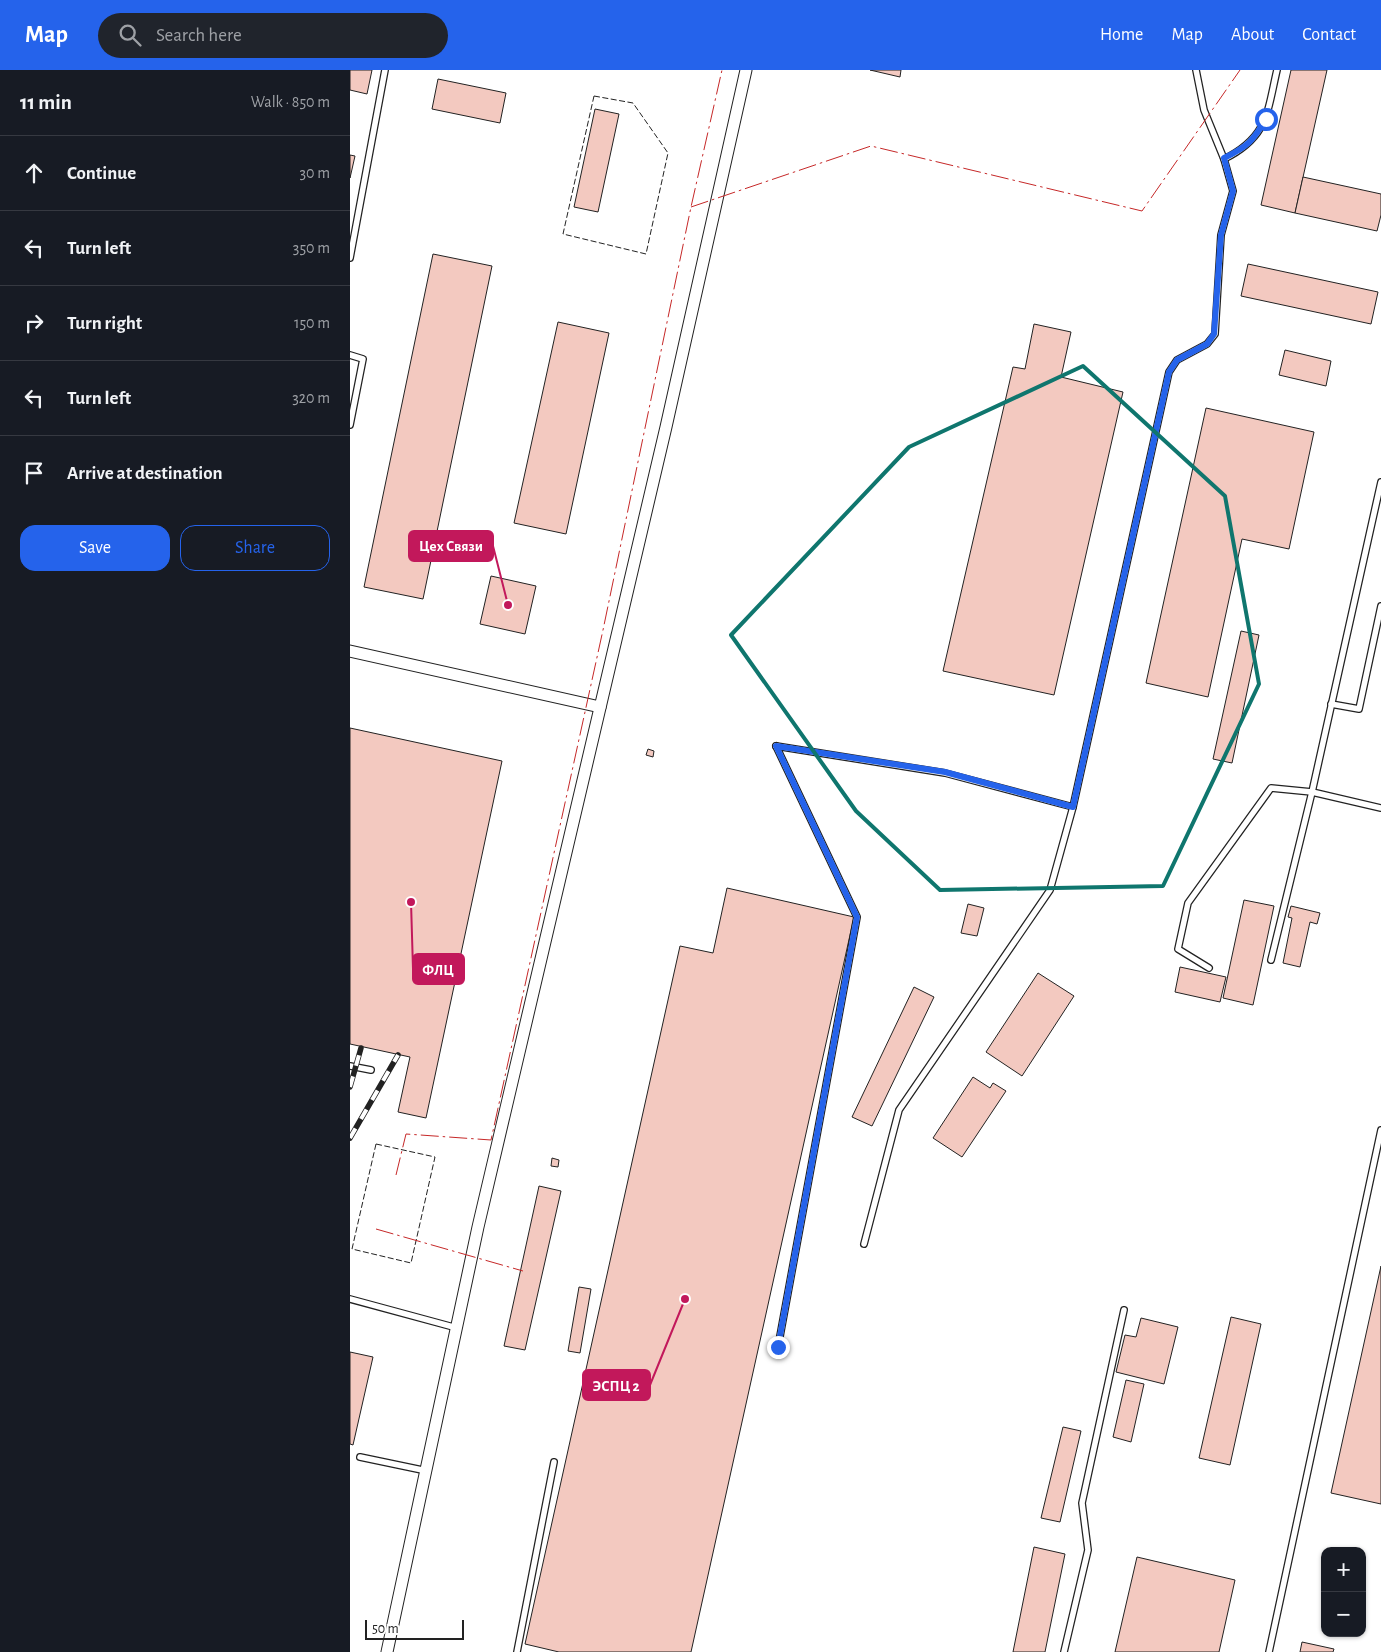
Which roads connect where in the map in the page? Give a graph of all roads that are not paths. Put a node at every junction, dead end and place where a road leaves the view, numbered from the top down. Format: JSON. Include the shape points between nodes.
{"nodes":[{"id":1,"x":385,"y":70,"type":"edge"},
{"id":2,"x":746,"y":70,"type":"edge"},
{"id":3,"x":1196,"y":70,"type":"edge"},
{"id":4,"x":1277,"y":70,"type":"edge"},
{"id":5,"x":1224,"y":158,"type":"junction"},
{"id":6,"x":350,"y":258,"type":"edge"},
{"id":7,"x":350,"y":355,"type":"edge"},
{"id":8,"x":350,"y":425,"type":"edge"},
{"id":9,"x":1381,"y":482,"type":"edge"},
{"id":10,"x":1381,"y":606,"type":"edge"},
{"id":11,"x":350,"y":651,"type":"edge"},
{"id":12,"x":1331,"y":704,"type":"junction"},
{"id":13,"x":600,"y":707,"type":"junction"},
{"id":14,"x":1312,"y":792,"type":"junction"},
{"id":15,"x":1073,"y":807,"type":"junction"},
{"id":16,"x":1381,"y":808,"type":"edge"},
{"id":17,"x":1271,"y":960,"type":"dead end"},
{"id":18,"x":1209,"y":968,"type":"dead end"},
{"id":19,"x":350,"y":1066,"type":"edge"},
{"id":20,"x":371,"y":1070,"type":"dead end"},
{"id":21,"x":1381,"y":1130,"type":"edge"},
{"id":22,"x":864,"y":1244,"type":"dead end"},
{"id":23,"x":350,"y":1299,"type":"edge"},
{"id":24,"x":1124,"y":1310,"type":"dead end"},
{"id":25,"x":457,"y":1328,"type":"junction"},
{"id":26,"x":778,"y":1347,"type":"dead end"},
{"id":27,"x":360,"y":1457,"type":"dead end"},
{"id":28,"x":554,"y":1462,"type":"dead end"},
{"id":29,"x":427,"y":1471,"type":"junction"},
{"id":30,"x":387,"y":1652,"type":"edge"},
{"id":31,"x":517,"y":1652,"type":"edge"},
{"id":32,"x":1064,"y":1652,"type":"edge"},
{"id":33,"x":1269,"y":1652,"type":"edge"}],
"edges":[{"from":1,"to":6,"type":"lane"},
{"from":2,"to":13,"type":"street"},
{"from":3,"to":5,"type":"lane","via":[[1204,110]]},
{"from":4,"to":5,"type":"lane","via":[[1266,119],[1256,137]]},
{"from":5,"to":15,"type":"lane","via":[[1233,191],[1221,235],[1214,334],[1207,344],[1177,360],[1169,372]]},
{"from":7,"to":8,"type":"lane","via":[[363,359]]},
{"from":9,"to":12,"type":"lane"},
{"from":10,"to":12,"type":"lane","via":[[1359,709]]},
{"from":11,"to":13,"type":"street"},
{"from":12,"to":14,"type":"lane"},
{"from":13,"to":25,"type":"street"},
{"from":14,"to":16,"type":"lane"},
{"from":14,"to":17,"type":"lane"},
{"from":14,"to":18,"type":"lane","via":[[1271,788],[1188,903],[1178,949]]},
{"from":15,"to":22,"type":"lane","via":[[1050,890],[899,1110]]},
{"from":15,"to":26,"type":"lane","via":[[945,772],[776,746],[857,917]]},
{"from":19,"to":20,"type":"lane"},
{"from":21,"to":33,"type":"lane"},
{"from":23,"to":25,"type":"lane"},
{"from":24,"to":32,"type":"lane","via":[[1082,1503],[1088,1550]]},
{"from":25,"to":29,"type":"street"},
{"from":27,"to":29,"type":"lane"},
{"from":28,"to":31,"type":"lane"},
{"from":29,"to":30,"type":"street"}]}
